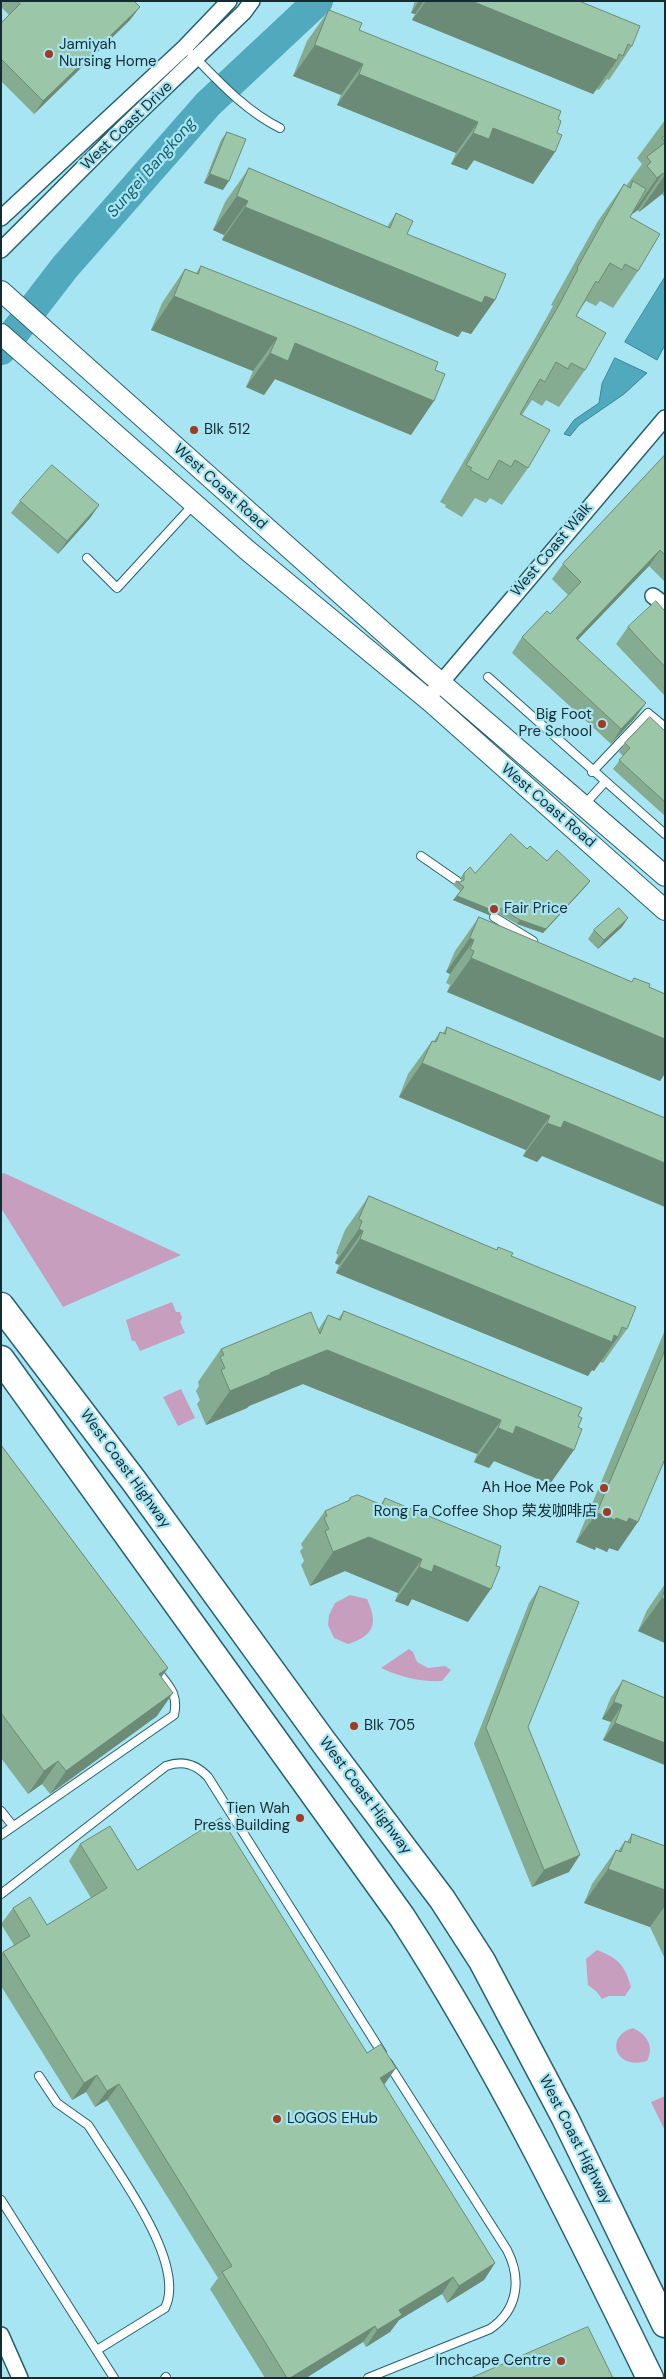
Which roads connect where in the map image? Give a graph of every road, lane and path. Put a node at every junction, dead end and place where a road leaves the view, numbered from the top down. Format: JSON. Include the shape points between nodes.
{"nodes":[{"id":1,"x":229,"y":1,"type":"edge"},
{"id":2,"x":252,"y":1,"type":"edge"},
{"id":3,"x":214,"y":16,"type":"junction"},
{"id":4,"x":227,"y":27,"type":"junction"},
{"id":5,"x":185,"y":47,"type":"junction"},
{"id":6,"x":200,"y":62,"type":"junction"},
{"id":7,"x":280,"y":128,"type":"dead end"},
{"id":8,"x":1,"y":218,"type":"edge"},
{"id":9,"x":1,"y":250,"type":"edge"},
{"id":10,"x":5,"y":294,"type":"edge"},
{"id":11,"x":6,"y":338,"type":"edge"},
{"id":12,"x":665,"y":418,"type":"edge"},
{"id":13,"x":194,"y":503,"type":"junction"},
{"id":14,"x":86,"y":558,"type":"dead end"},
{"id":15,"x":353,"y":606,"type":"junction"},
{"id":16,"x":338,"y":623,"type":"junction"},
{"id":17,"x":488,"y":678,"type":"dead end"},
{"id":18,"x":440,"y":683,"type":"junction"},
{"id":19,"x":431,"y":702,"type":"junction"},
{"id":20,"x":665,"y":727,"type":"edge"},
{"id":21,"x":592,"y":772,"type":"junction"},
{"id":22,"x":605,"y":782,"type":"junction"},
{"id":23,"x":583,"y":805,"type":"junction"},
{"id":24,"x":665,"y":834,"type":"edge"},
{"id":25,"x":632,"y":847,"type":"junction"},
{"id":26,"x":421,"y":856,"type":"dead end"},
{"id":27,"x":618,"y":868,"type":"junction"},
{"id":28,"x":665,"y":876,"type":"edge"},
{"id":29,"x":457,"y":882,"type":"edge"},
{"id":30,"x":665,"y":910,"type":"edge"},
{"id":31,"x":494,"y":917,"type":"dead end"},
{"id":32,"x":533,"y":942,"type":"edge"},
{"id":33,"x":1,"y":1306,"type":"edge"},
{"id":34,"x":1,"y":1359,"type":"edge"},
{"id":35,"x":238,"y":1626,"type":"junction"},
{"id":36,"x":211,"y":1650,"type":"junction"},
{"id":37,"x":149,"y":1660,"type":"edge"},
{"id":38,"x":1,"y":1811,"type":"edge"},
{"id":39,"x":13,"y":1826,"type":"junction"},
{"id":40,"x":1,"y":1835,"type":"edge"},
{"id":41,"x":1,"y":1894,"type":"edge"},
{"id":42,"x":39,"y":2076,"type":"dead end"},
{"id":43,"x":1,"y":2200,"type":"edge"},
{"id":44,"x":665,"y":2324,"type":"edge"},
{"id":45,"x":1,"y":2335,"type":"edge"},
{"id":46,"x":97,"y":2350,"type":"junction"},
{"id":47,"x":20,"y":2378,"type":"edge"},
{"id":48,"x":114,"y":2378,"type":"edge"},
{"id":49,"x":368,"y":2378,"type":"edge"},
{"id":50,"x":650,"y":2378,"type":"edge"}],
"edges":[{"from":1,"to":3,"type":"street","name":"West Coast Drive"},
{"from":2,"to":4,"type":"street","name":"West Coast Drive"},
{"from":3,"to":4,"type":"lane"},
{"from":3,"to":5,"type":"street","name":"West Coast Drive"},
{"from":4,"to":6,"type":"street","name":"West Coast Drive"},
{"from":5,"to":6,"type":"lane"},
{"from":5,"to":8,"type":"street","name":"West Coast Drive"},
{"from":6,"to":7,"type":"lane","via":[[262,119]]},
{"from":6,"to":9,"type":"street","name":"West Coast Drive","via":[[126,126]]},
{"from":10,"to":15,"type":"main road","name":"West Coast Road"},
{"from":11,"to":13,"type":"main road","name":"West Coast Road"},
{"from":12,"to":18,"type":"street","name":"West Coast Walk"},
{"from":13,"to":14,"type":"lane","via":[[117,588]]},
{"from":13,"to":16,"type":"main road","name":"West Coast Road"},
{"from":15,"to":16,"type":"main road"},
{"from":15,"to":18,"type":"main road","name":"West Coast Road"},
{"from":16,"to":19,"type":"main road","name":"West Coast Road"},
{"from":17,"to":21,"type":"lane"},
{"from":18,"to":19,"type":"street"},
{"from":18,"to":23,"type":"main road","name":"West Coast Road"},
{"from":19,"to":27,"type":"main road","name":"West Coast Road"},
{"from":20,"to":21,"type":"lane","via":[[648,713]]},
{"from":21,"to":22,"type":"lane"},
{"from":22,"to":23,"type":"lane"},
{"from":22,"to":24,"type":"lane"},
{"from":23,"to":25,"type":"main road","name":"West Coast Road"},
{"from":25,"to":27,"type":"main road","via":[[628,860]]},
{"from":25,"to":28,"type":"main road","name":"West Coast Road"},
{"from":26,"to":29,"type":"lane"},
{"from":27,"to":30,"type":"main road","name":"West Coast Road"},
{"from":31,"to":32,"type":"lane"},
{"from":33,"to":35,"type":"highway","name":"West Coast Highway","via":[[122,1465]]},
{"from":34,"to":36,"type":"highway"},
{"from":35,"to":36,"type":"highway","via":[[238,1635],[230,1647]]},
{"from":35,"to":44,"type":"highway","name":"West Coast Highway","via":[[442,1899],[482,1961],[570,2127]]},
{"from":36,"to":50,"type":"highway","via":[[443,1980],[598,2270]]},
{"from":37,"to":39,"type":"lane","via":[[172,1691],[176,1702],[174,1715]]},
{"from":38,"to":39,"type":"lane"},
{"from":39,"to":40,"type":"lane"},
{"from":41,"to":49,"type":"lane","via":[[166,1766],[176,1762],[191,1764],[208,1778],[506,2250],[515,2271],[514,2300],[497,2324]]},
{"from":42,"to":46,"type":"lane","via":[[57,2103],[88,2125],[94,2134],[156,2236],[170,2291],[165,2308]]},
{"from":43,"to":46,"type":"lane"},
{"from":45,"to":47,"type":"street"},
{"from":46,"to":48,"type":"lane"}]}
